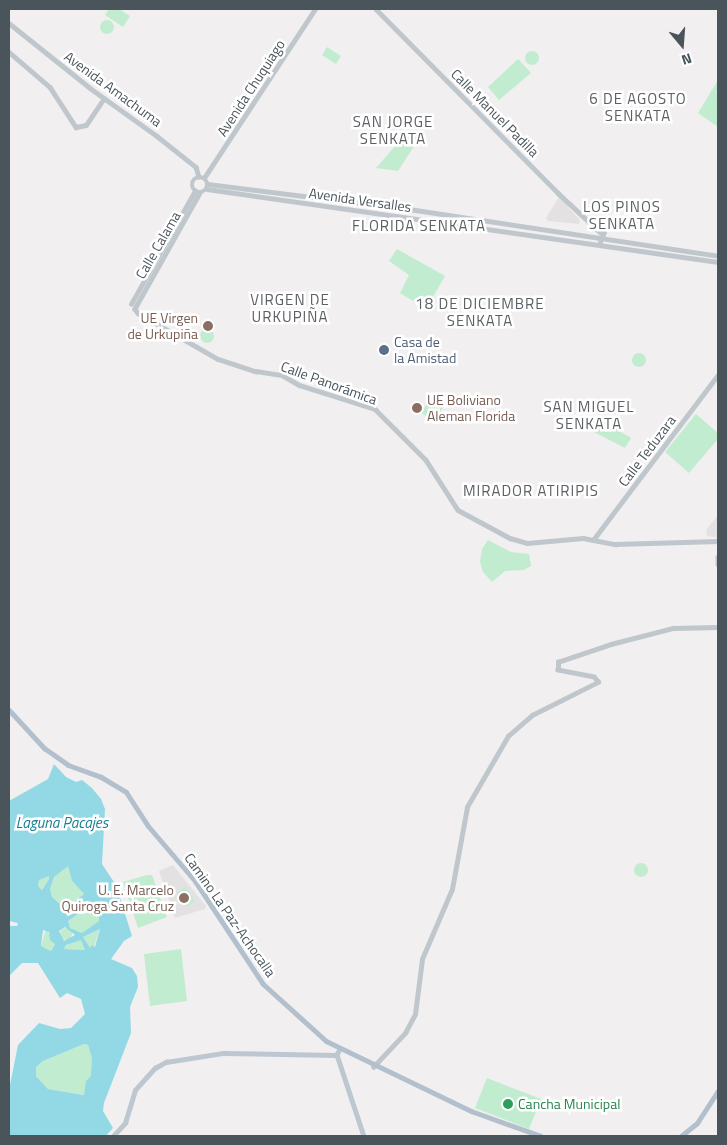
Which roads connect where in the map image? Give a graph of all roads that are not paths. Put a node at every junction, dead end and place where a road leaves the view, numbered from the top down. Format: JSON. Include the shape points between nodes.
{"nodes":[{"id":1,"x":315,"y":9,"type":"edge"},
{"id":2,"x":376,"y":9,"type":"edge"},
{"id":3,"x":9,"y":23,"type":"edge"},
{"id":4,"x":9,"y":52,"type":"edge"},
{"id":5,"x":104,"y":98,"type":"junction"},
{"id":6,"x":202,"y":178,"type":"junction"},
{"id":7,"x":207,"y":187,"type":"junction"},
{"id":8,"x":198,"y":192,"type":"junction"},
{"id":9,"x":602,"y":239,"type":"junction"},
{"id":10,"x":599,"y":245,"type":"junction"},
{"id":11,"x":718,"y":256,"type":"edge"},
{"id":12,"x":718,"y":262,"type":"edge"},
{"id":13,"x":131,"y":304,"type":"dead end"},
{"id":14,"x":135,"y":309,"type":"joint"},
{"id":15,"x":718,"y":375,"type":"edge"},
{"id":16,"x":593,"y":540,"type":"junction"},
{"id":17,"x":718,"y":541,"type":"edge"},
{"id":18,"x":718,"y":558,"type":"edge"},
{"id":19,"x":718,"y":564,"type":"edge"},
{"id":20,"x":718,"y":627,"type":"edge"},
{"id":21,"x":9,"y":710,"type":"edge"},
{"id":22,"x":338,"y":1053,"type":"junction"},
{"id":23,"x":373,"y":1067,"type":"junction"},
{"id":24,"x":718,"y":1091,"type":"edge"},
{"id":25,"x":113,"y":1136,"type":"edge"},
{"id":26,"x":364,"y":1136,"type":"edge"},
{"id":27,"x":541,"y":1136,"type":"edge"},
{"id":28,"x":681,"y":1136,"type":"edge"}],
"edges":[{"from":1,"to":6,"type":"street","name":"Avenida Chuquiago"},
{"from":2,"to":9,"type":"street","name":"Calle Manuel Padilla","via":[[559,194],[602,232]]},
{"from":3,"to":5,"type":"street","name":"Avenida Amachuma"},
{"from":4,"to":5,"type":"street","via":[[50,87],[76,127],[86,125]]},
{"from":5,"to":6,"type":"street","name":"Avenida Amachuma","via":[[196,167]]},
{"from":6,"to":7,"type":"street","name":"Avenida Amachuma"},
{"from":6,"to":8,"type":"street","name":"Avenida Chuquiago","via":[[193,182]]},
{"from":7,"to":8,"type":"street"},
{"from":7,"to":9,"type":"street","name":"Avenida Versalles","via":[[409,209]]},
{"from":7,"to":10,"type":"street","name":"Avenida Versalles"},
{"from":8,"to":13,"type":"street"},
{"from":8,"to":14,"type":"street","name":"Calle Calama"},
{"from":9,"to":10,"type":"street"},
{"from":9,"to":11,"type":"street","name":"Avenida Versalles"},
{"from":10,"to":12,"type":"street","name":"Avenida Versalles"},
{"from":14,"to":16,"type":"street","name":"Calle Panorámica","via":[[191,344],[238,365],[282,375],[299,385],[375,409],[426,460],[458,510],[510,538],[527,543],[566,538]]},
{"from":15,"to":16,"type":"street","name":"Calle Teduzara"},
{"from":16,"to":17,"type":"street","name":"Calle Panorámica","via":[[615,544]]},
{"from":18,"to":19,"type":"street"},
{"from":20,"to":23,"type":"street","via":[[673,628],[558,662],[558,670],[594,677],[598,682],[532,715],[508,736],[467,807],[452,889],[422,959],[414,1014],[405,1033]]},
{"from":21,"to":22,"type":"main road","name":"Camino La Paz-Achocalla","via":[[51,753],[126,792],[148,826],[195,880],[263,984]]},
{"from":22,"to":23,"type":"main road","name":"Camino La Paz-Achocalla"},
{"from":22,"to":25,"type":"main road","via":[[223,1054],[166,1062],[155,1068],[135,1090],[125,1123]]},
{"from":22,"to":26,"type":"main road"},
{"from":23,"to":27,"type":"main road","name":"Camino La Paz-Achocalla","via":[[471,1112]]},
{"from":24,"to":28,"type":"main road","via":[[697,1123]]}]}
